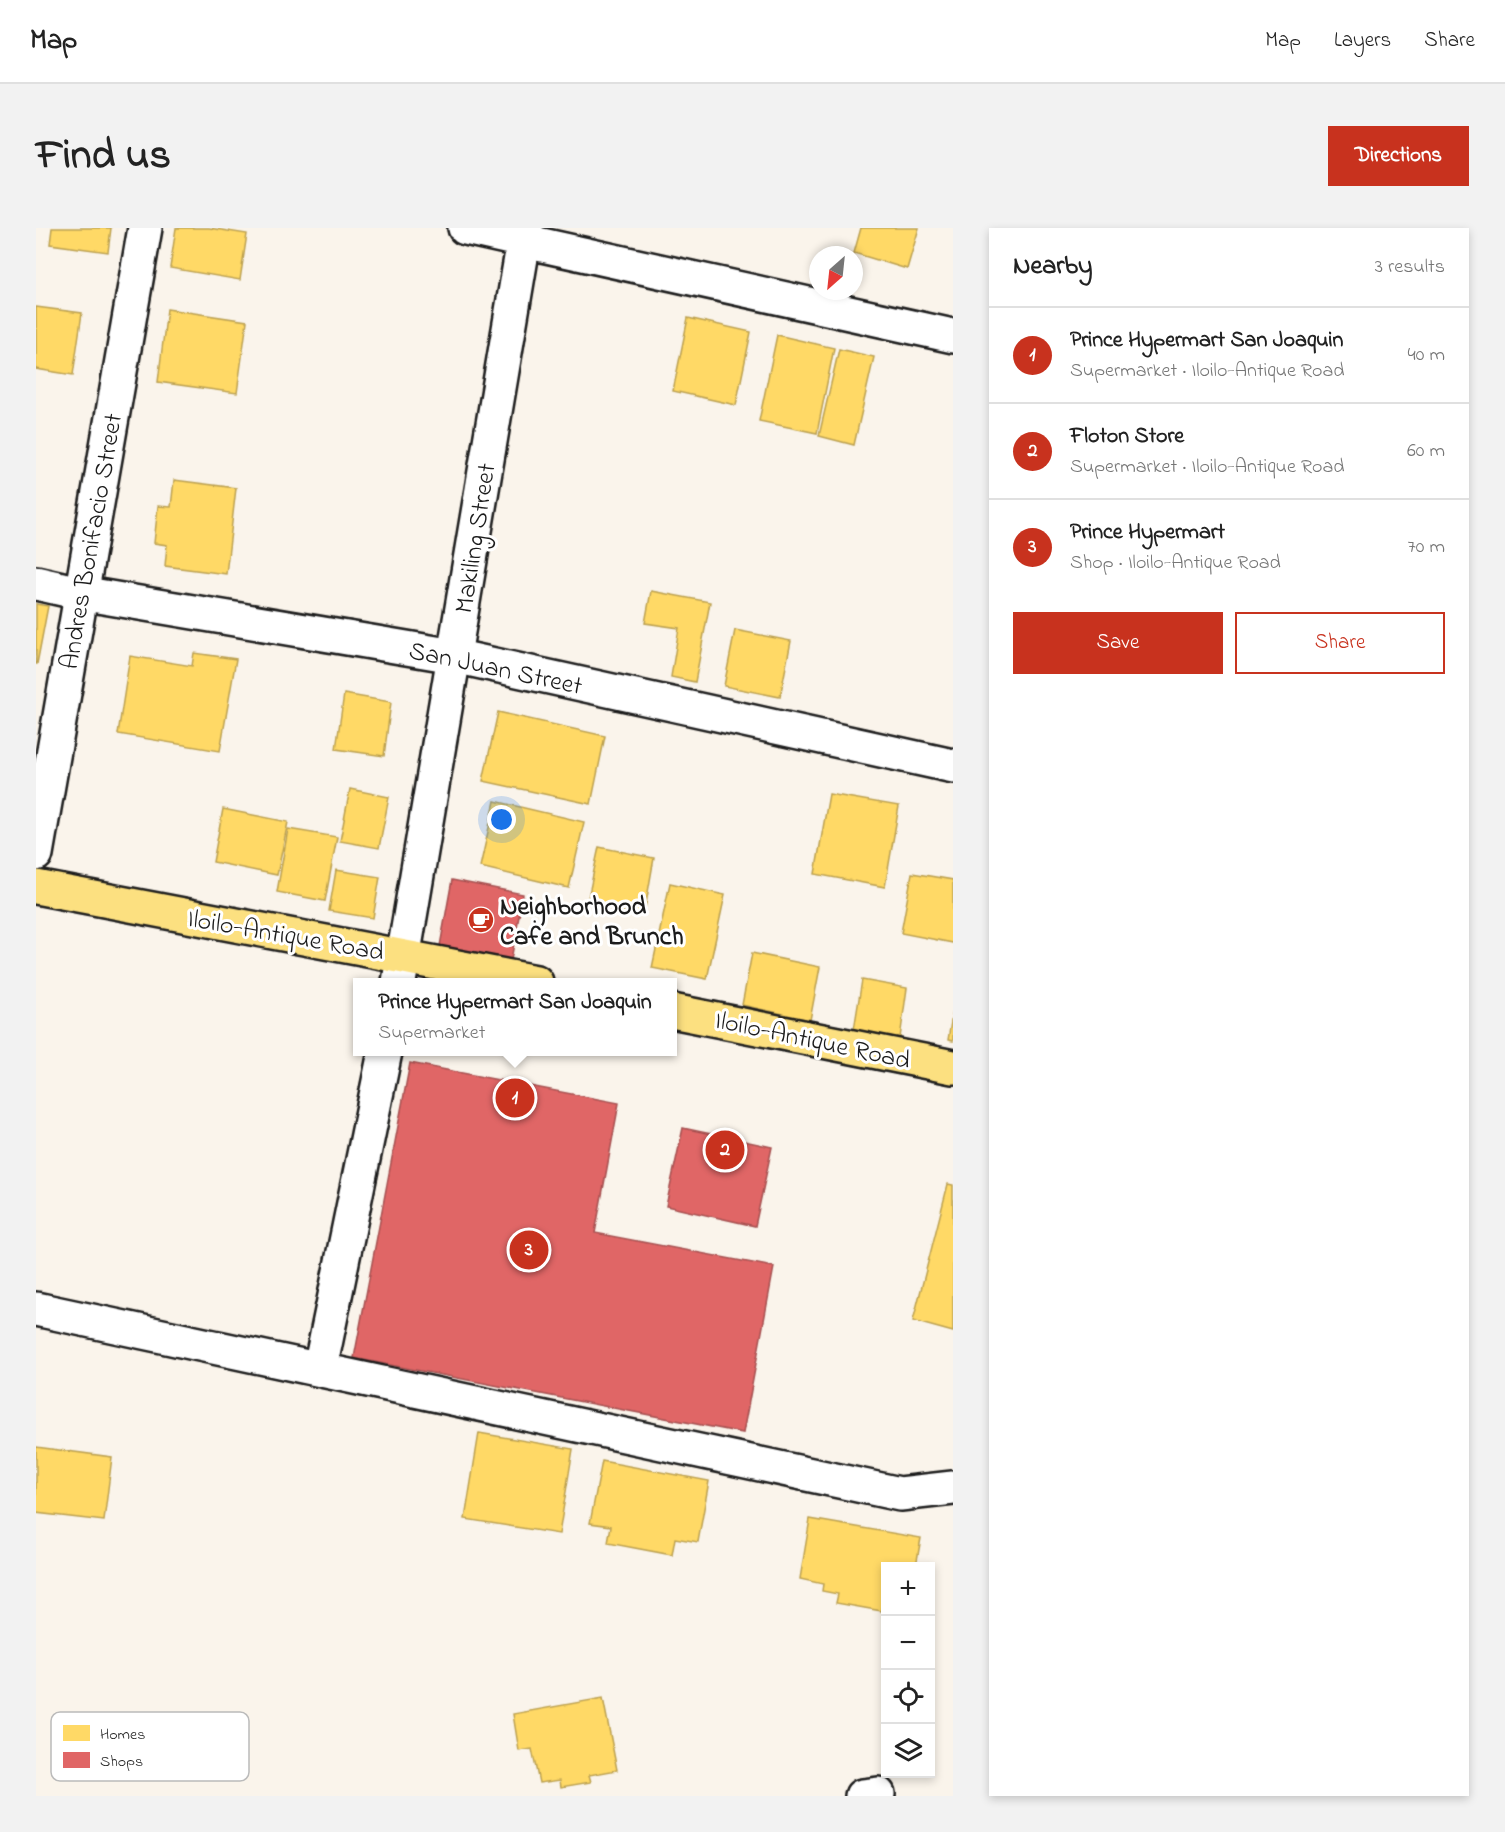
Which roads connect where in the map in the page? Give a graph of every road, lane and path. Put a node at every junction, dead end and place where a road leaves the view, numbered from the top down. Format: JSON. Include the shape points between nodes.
{"nodes":[{"id":1,"x":145,"y":228,"type":"edge"},
{"id":2,"x":465,"y":228,"type":"edge"},
{"id":3,"x":525,"y":234,"type":"edge"},
{"id":4,"x":953,"y":336,"type":"edge"},
{"id":5,"x":36,"y":583,"type":"edge"},
{"id":6,"x":80,"y":593,"type":"junction"},
{"id":7,"x":454,"y":656,"type":"junction"},
{"id":8,"x":953,"y":766,"type":"edge"},
{"id":9,"x":36,"y":854,"type":"edge"},
{"id":10,"x":36,"y":887,"type":"edge"},
{"id":11,"x":401,"y":969,"type":"edge"},
{"id":12,"x":494,"y":978,"type":"edge"},
{"id":13,"x":677,"y":1012,"type":"edge"},
{"id":14,"x":384,"y":1056,"type":"edge"},
{"id":15,"x":953,"y":1067,"type":"edge"},
{"id":16,"x":36,"y":1309,"type":"edge"},
{"id":17,"x":320,"y":1369,"type":"junction"},
{"id":18,"x":953,"y":1488,"type":"edge"}],
"edges":[{"from":1,"to":6,"type":"street","name":"Andres Bonifacio Street"},
{"from":2,"to":3,"type":"street"},
{"from":3,"to":4,"type":"street"},
{"from":3,"to":7,"type":"street","name":"Makiling Street"},
{"from":5,"to":6,"type":"street","name":"San Juan Street"},
{"from":6,"to":7,"type":"street","name":"San Juan Street"},
{"from":6,"to":9,"type":"street","name":"Andres Bonifacio Street"},
{"from":7,"to":8,"type":"street","name":"San Juan Street"},
{"from":7,"to":11,"type":"street","name":"Makiling Street"},
{"from":10,"to":11,"type":"main road","name":"Iloilo-Antique Road"},
{"from":11,"to":12,"type":"main road","name":"Iloilo-Antique Road"},
{"from":13,"to":15,"type":"main road","name":"Iloilo-Antique Road"},
{"from":14,"to":17,"type":"street"},
{"from":16,"to":17,"type":"street"},
{"from":17,"to":18,"type":"street","via":[[900,1494]]}]}
